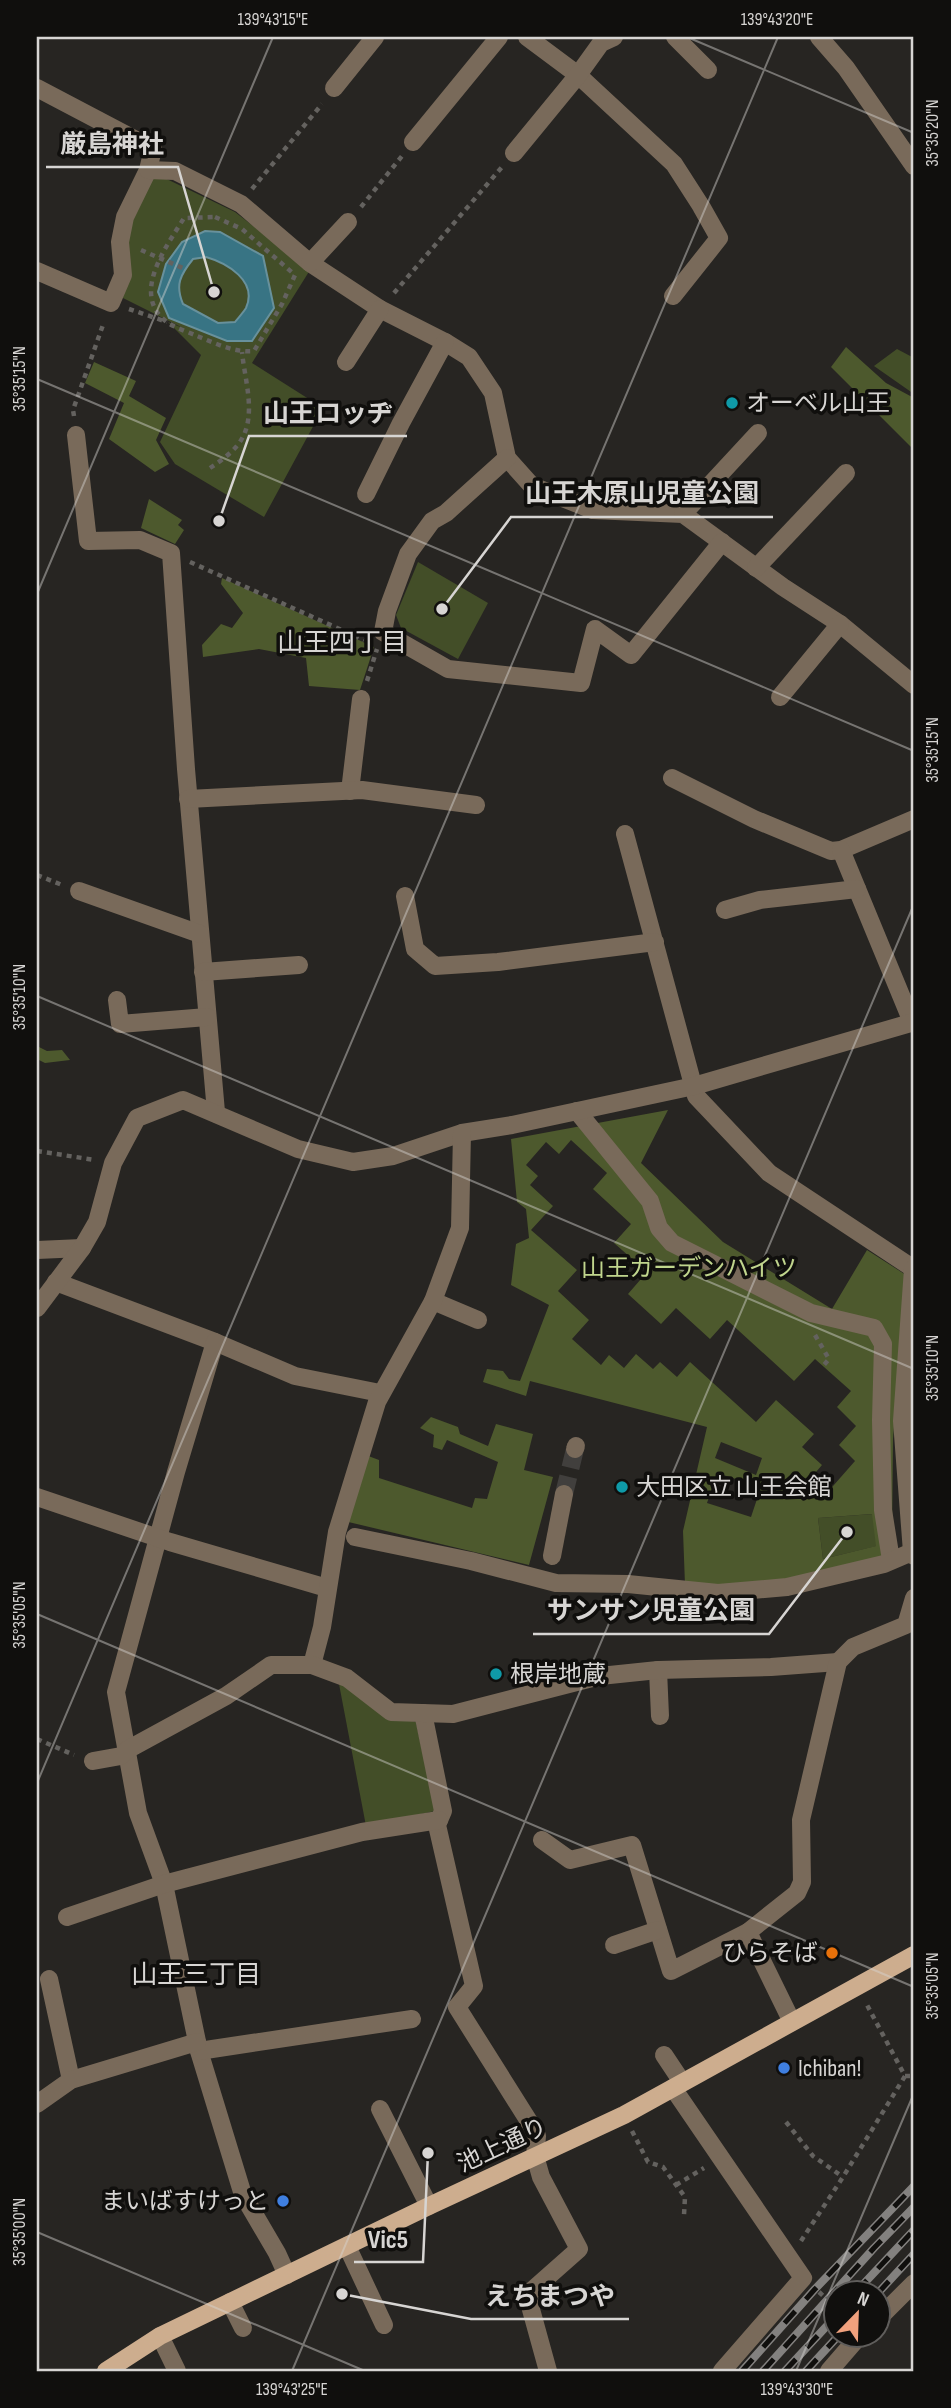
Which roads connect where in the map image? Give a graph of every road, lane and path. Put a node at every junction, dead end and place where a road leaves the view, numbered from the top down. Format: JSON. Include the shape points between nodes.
{"nodes":[{"id":1,"x":375,"y":37,"type":"edge"},
{"id":2,"x":499,"y":37,"type":"edge"},
{"id":3,"x":527,"y":37,"type":"edge"},
{"id":4,"x":614,"y":37,"type":"edge"},
{"id":5,"x":675,"y":37,"type":"edge"},
{"id":6,"x":820,"y":37,"type":"edge"},
{"id":7,"x":708,"y":71,"type":"dead end"},
{"id":8,"x":578,"y":75,"type":"junction"},
{"id":9,"x":37,"y":88,"type":"edge"},
{"id":10,"x":334,"y":88,"type":"joint"},
{"id":11,"x":413,"y":142,"type":"joint"},
{"id":12,"x":514,"y":153,"type":"joint"},
{"id":13,"x":914,"y":166,"type":"edge"},
{"id":14,"x":148,"y":170,"type":"junction"},
{"id":15,"x":241,"y":204,"type":"junction"},
{"id":16,"x":348,"y":222,"type":"joint"},
{"id":17,"x":158,"y":259,"type":"junction"},
{"id":18,"x":310,"y":263,"type":"junction"},
{"id":19,"x":185,"y":269,"type":"dead end"},
{"id":20,"x":37,"y":271,"type":"edge"},
{"id":21,"x":673,"y":296,"type":"dead end"},
{"id":22,"x":109,"y":308,"type":"junction"},
{"id":23,"x":380,"y":309,"type":"junction"},
{"id":24,"x":167,"y":323,"type":"junction"},
{"id":25,"x":446,"y":342,"type":"junction"},
{"id":26,"x":242,"y":352,"type":"junction"},
{"id":27,"x":346,"y":362,"type":"dead end"},
{"id":28,"x":758,"y":433,"type":"dead end"},
{"id":29,"x":76,"y":435,"type":"joint"},
{"id":30,"x":507,"y":458,"type":"junction"},
{"id":31,"x":210,"y":468,"type":"dead end"},
{"id":32,"x":846,"y":473,"type":"dead end"},
{"id":33,"x":366,"y":494,"type":"dead end"},
{"id":34,"x":683,"y":514,"type":"junction"},
{"id":35,"x":722,"y":542,"type":"junction"},
{"id":36,"x":171,"y":553,"type":"junction"},
{"id":37,"x":756,"y":568,"type":"junction"},
{"id":38,"x":840,"y":624,"type":"junction"},
{"id":39,"x":366,"y":641,"type":"dead end"},
{"id":40,"x":378,"y":646,"type":"dead end"},
{"id":41,"x":914,"y":685,"type":"edge"},
{"id":42,"x":780,"y":698,"type":"dead end"},
{"id":43,"x":361,"y":699,"type":"joint"},
{"id":44,"x":672,"y":778,"type":"dead end"},
{"id":45,"x":351,"y":791,"type":"junction"},
{"id":46,"x":188,"y":799,"type":"junction"},
{"id":47,"x":476,"y":805,"type":"dead end"},
{"id":48,"x":914,"y":819,"type":"edge"},
{"id":49,"x":625,"y":834,"type":"dead end"},
{"id":50,"x":841,"y":850,"type":"junction"},
{"id":51,"x":857,"y":889,"type":"junction"},
{"id":52,"x":79,"y":891,"type":"dead end"},
{"id":53,"x":405,"y":896,"type":"dead end"},
{"id":54,"x":725,"y":910,"type":"dead end"},
{"id":55,"x":200,"y":934,"type":"junction"},
{"id":56,"x":655,"y":942,"type":"junction"},
{"id":57,"x":299,"y":965,"type":"dead end"},
{"id":58,"x":203,"y":972,"type":"junction"},
{"id":59,"x":117,"y":1000,"type":"dead end"},
{"id":60,"x":207,"y":1017,"type":"junction"},
{"id":61,"x":913,"y":1022,"type":"edge"},
{"id":62,"x":694,"y":1086,"type":"junction"},
{"id":63,"x":577,"y":1111,"type":"junction"},
{"id":64,"x":216,"y":1112,"type":"junction"},
{"id":65,"x":462,"y":1133,"type":"junction"},
{"id":66,"x":37,"y":1151,"type":"edge"},
{"id":67,"x":113,"y":1163,"type":"junction"},
{"id":68,"x":82,"y":1248,"type":"junction"},
{"id":69,"x":37,"y":1250,"type":"edge"},
{"id":70,"x":913,"y":1269,"type":"edge"},
{"id":71,"x":56,"y":1282,"type":"junction"},
{"id":72,"x":433,"y":1301,"type":"junction"},
{"id":73,"x":37,"y":1308,"type":"edge"},
{"id":74,"x":478,"y":1320,"type":"dead end"},
{"id":75,"x":215,"y":1342,"type":"junction"},
{"id":76,"x":380,"y":1393,"type":"junction"},
{"id":77,"x":564,"y":1494,"type":"tunnel mouth"},
{"id":78,"x":37,"y":1497,"type":"edge"},
{"id":79,"x":355,"y":1537,"type":"dead end"},
{"id":80,"x":159,"y":1538,"type":"junction"},
{"id":81,"x":913,"y":1554,"type":"edge"},
{"id":82,"x":891,"y":1560,"type":"junction"},
{"id":83,"x":556,"y":1583,"type":"junction"},
{"id":84,"x":327,"y":1588,"type":"junction"},
{"id":85,"x":914,"y":1598,"type":"edge"},
{"id":86,"x":838,"y":1662,"type":"junction"},
{"id":87,"x":312,"y":1665,"type":"junction"},
{"id":88,"x":658,"y":1670,"type":"junction"},
{"id":89,"x":423,"y":1713,"type":"junction"},
{"id":90,"x":660,"y":1716,"type":"dead end"},
{"id":91,"x":37,"y":1739,"type":"edge"},
{"id":92,"x":127,"y":1750,"type":"junction"},
{"id":93,"x":93,"y":1760,"type":"joint"},
{"id":94,"x":439,"y":1820,"type":"junction"},
{"id":95,"x":542,"y":1840,"type":"dead end"},
{"id":96,"x":164,"y":1884,"type":"junction"},
{"id":97,"x":67,"y":1917,"type":"dead end"},
{"id":98,"x":658,"y":1930,"type":"junction"},
{"id":99,"x":748,"y":1932,"type":"junction"},
{"id":100,"x":614,"y":1945,"type":"dead end"},
{"id":101,"x":914,"y":1955,"type":"edge"},
{"id":102,"x":49,"y":1979,"type":"dead end"},
{"id":103,"x":867,"y":2005,"type":"dead end"},
{"id":104,"x":412,"y":2020,"type":"dead end"},
{"id":105,"x":792,"y":2022,"type":"junction"},
{"id":106,"x":198,"y":2046,"type":"junction"},
{"id":107,"x":664,"y":2054,"type":"dead end"},
{"id":108,"x":905,"y":2076,"type":"junction"},
{"id":109,"x":914,"y":2076,"type":"edge"},
{"id":110,"x":71,"y":2081,"type":"junction"},
{"id":111,"x":677,"y":2085,"type":"junction"},
{"id":112,"x":37,"y":2104,"type":"edge"},
{"id":113,"x":380,"y":2109,"type":"dead end"},
{"id":114,"x":786,"y":2122,"type":"dead end"},
{"id":115,"x":632,"y":2131,"type":"dead end"},
{"id":116,"x":535,"y":2156,"type":"junction"},
{"id":117,"x":710,"y":2164,"type":"dead end"},
{"id":118,"x":843,"y":2177,"type":"junction"},
{"id":119,"x":677,"y":2185,"type":"junction"},
{"id":120,"x":429,"y":2206,"type":"junction"},
{"id":121,"x":684,"y":2215,"type":"dead end"},
{"id":122,"x":347,"y":2246,"type":"junction"},
{"id":123,"x":789,"y":2258,"type":"junction"},
{"id":124,"x":287,"y":2275,"type":"junction"},
{"id":125,"x":914,"y":2283,"type":"edge"},
{"id":126,"x":230,"y":2302,"type":"junction"},
{"id":127,"x":892,"y":2304,"type":"edge"},
{"id":128,"x":384,"y":2325,"type":"dead end"},
{"id":129,"x":243,"y":2328,"type":"dead end"},
{"id":130,"x":160,"y":2336,"type":"junction"},
{"id":131,"x":849,"y":2348,"type":"edge"},
{"id":132,"x":106,"y":2371,"type":"edge"},
{"id":133,"x":177,"y":2371,"type":"edge"},
{"id":134,"x":548,"y":2371,"type":"edge"},
{"id":135,"x":722,"y":2371,"type":"edge"},
{"id":136,"x":829,"y":2371,"type":"edge"}],
"edges":[{"from":1,"to":10,"type":"street"},
{"from":2,"to":11,"type":"street"},
{"from":3,"to":8,"type":"street"},
{"from":4,"to":8,"type":"street","via":[[601,43]]},
{"from":5,"to":7,"type":"street"},
{"from":6,"to":13,"type":"street"},
{"from":8,"to":12,"type":"street"},
{"from":8,"to":21,"type":"street","via":[[674,164],[719,238]]},
{"from":9,"to":14,"type":"street","via":[[153,149]]},
{"from":10,"to":15,"type":"path"},
{"from":11,"to":16,"type":"path"},
{"from":12,"to":23,"type":"path"},
{"from":14,"to":15,"type":"street","via":[[174,171]]},
{"from":14,"to":22,"type":"street","via":[[125,217],[120,242],[122,275]]},
{"from":15,"to":18,"type":"street"},
{"from":16,"to":18,"type":"street"},
{"from":17,"to":19,"type":"path"},
{"from":17,"to":24,"type":"path","via":[[151,282],[154,308]]},
{"from":17,"to":26,"type":"path","via":[[184,218],[215,217],[242,229],[295,275],[254,351]]},
{"from":18,"to":23,"type":"street"},
{"from":20,"to":22,"type":"street"},
{"from":22,"to":24,"type":"path"},
{"from":22,"to":29,"type":"path","via":[[73,410]]},
{"from":23,"to":25,"type":"street"},
{"from":23,"to":27,"type":"street"},
{"from":24,"to":26,"type":"path"},
{"from":25,"to":30,"type":"street","via":[[469,357],[493,393]]},
{"from":25,"to":33,"type":"street"},
{"from":26,"to":31,"type":"path","via":[[249,419],[236,448]]},
{"from":28,"to":34,"type":"street"},
{"from":29,"to":36,"type":"street","via":[[88,541],[140,540]]},
{"from":30,"to":34,"type":"street","via":[[532,486],[593,510]]},
{"from":30,"to":35,"type":"street","via":[[432,521],[408,554],[387,611],[383,632],[448,669],[581,682],[595,629],[631,656]]},
{"from":32,"to":37,"type":"street"},
{"from":34,"to":35,"type":"street"},
{"from":35,"to":37,"type":"street"},
{"from":36,"to":39,"type":"path"},
{"from":36,"to":46,"type":"street"},
{"from":37,"to":38,"type":"street"},
{"from":38,"to":41,"type":"street"},
{"from":38,"to":42,"type":"street"},
{"from":40,"to":43,"type":"path"},
{"from":43,"to":45,"type":"street"},
{"from":44,"to":50,"type":"street","via":[[754,819],[831,851]]},
{"from":45,"to":46,"type":"street"},
{"from":45,"to":47,"type":"street"},
{"from":46,"to":55,"type":"street"},
{"from":48,"to":50,"type":"street"},
{"from":49,"to":56,"type":"street"},
{"from":50,"to":51,"type":"street"},
{"from":51,"to":54,"type":"street","via":[[760,900]]},
{"from":51,"to":61,"type":"street"},
{"from":52,"to":55,"type":"street"},
{"from":53,"to":56,"type":"street","via":[[415,949],[435,966]]},
{"from":55,"to":58,"type":"street"},
{"from":56,"to":62,"type":"street"},
{"from":57,"to":58,"type":"street"},
{"from":58,"to":60,"type":"street"},
{"from":59,"to":60,"type":"street","via":[[120,1024]]},
{"from":60,"to":64,"type":"street"},
{"from":61,"to":62,"type":"street"},
{"from":62,"to":63,"type":"street"},
{"from":62,"to":70,"type":"street","via":[[696,1096],[769,1174]]},
{"from":63,"to":65,"type":"street"},
{"from":63,"to":82,"type":"street","via":[[650,1201],[659,1227],[672,1242],[811,1312],[874,1328],[883,1344],[883,1510]]},
{"from":64,"to":65,"type":"street","via":[[298,1149],[353,1162],[393,1156]]},
{"from":64,"to":67,"type":"street","via":[[183,1100],[137,1118]]},
{"from":65,"to":72,"type":"street","via":[[460,1228]]},
{"from":66,"to":67,"type":"path"},
{"from":67,"to":68,"type":"street","via":[[97,1222]]},
{"from":68,"to":69,"type":"street"},
{"from":68,"to":71,"type":"street"},
{"from":70,"to":81,"type":"street","via":[[902,1421]]},
{"from":71,"to":73,"type":"street"},
{"from":71,"to":75,"type":"street"},
{"from":72,"to":74,"type":"street"},
{"from":72,"to":76,"type":"street"},
{"from":75,"to":76,"type":"street","via":[[295,1376]]},
{"from":75,"to":80,"type":"street","via":[[173,1471]]},
{"from":76,"to":84,"type":"street","via":[[337,1532]]},
{"from":77,"to":83,"type":"street","via":[[553,1542]]},
{"from":78,"to":80,"type":"street"},
{"from":79,"to":83,"type":"street"},
{"from":80,"to":84,"type":"street"},
{"from":80,"to":92,"type":"street","via":[[116,1692]]},
{"from":81,"to":82,"type":"street"},
{"from":82,"to":83,"type":"street","via":[[787,1587],[718,1593]]},
{"from":84,"to":87,"type":"street"},
{"from":85,"to":86,"type":"street","via":[[906,1625],[853,1647]]},
{"from":86,"to":88,"type":"street"},
{"from":86,"to":99,"type":"street","via":[[801,1820],[802,1882],[797,1893]]},
{"from":87,"to":89,"type":"street","via":[[347,1678],[391,1712]]},
{"from":87,"to":92,"type":"street","via":[[271,1665],[226,1696]]},
{"from":88,"to":89,"type":"street","via":[[600,1676],[453,1714]]},
{"from":88,"to":90,"type":"street"},
{"from":89,"to":94,"type":"street","via":[[443,1811]]},
{"from":91,"to":93,"type":"path"},
{"from":92,"to":93,"type":"street","via":[[121,1756]]},
{"from":92,"to":96,"type":"street","via":[[138,1813]]},
{"from":94,"to":96,"type":"street","via":[[362,1832]]},
{"from":94,"to":116,"type":"street","via":[[474,1986],[457,2007],[535,2132]]},
{"from":95,"to":98,"type":"street","via":[[570,1860],[632,1845]]},
{"from":96,"to":97,"type":"street"},
{"from":96,"to":106,"type":"street"},
{"from":98,"to":99,"type":"street","via":[[671,1971]]},
{"from":98,"to":100,"type":"street"},
{"from":99,"to":105,"type":"street"},
{"from":101,"to":105,"type":"main road","name":"池上通り"},
{"from":102,"to":110,"type":"street"},
{"from":103,"to":108,"type":"path"},
{"from":104,"to":106,"type":"street"},
{"from":105,"to":111,"type":"main road","name":"池上通り"},
{"from":106,"to":110,"type":"street"},
{"from":106,"to":124,"type":"street","via":[[243,2195]]},
{"from":107,"to":111,"type":"street"},
{"from":108,"to":109,"type":"path"},
{"from":108,"to":118,"type":"path"},
{"from":110,"to":112,"type":"street"},
{"from":111,"to":116,"type":"main road","name":"池上通り"},
{"from":111,"to":123,"type":"street"},
{"from":113,"to":120,"type":"street"},
{"from":114,"to":118,"type":"path","via":[[813,2156]]},
{"from":115,"to":119,"type":"path","via":[[648,2162],[663,2167]]},
{"from":116,"to":120,"type":"main road","name":"池上通り"},
{"from":116,"to":134,"type":"street","via":[[541,2177],[579,2249],[527,2295]]},
{"from":117,"to":119,"type":"path"},
{"from":118,"to":123,"type":"path"},
{"from":119,"to":121,"type":"path","via":[[685,2197]]},
{"from":120,"to":122,"type":"main road","name":"池上通り"},
{"from":122,"to":124,"type":"main road","name":"池上通り"},
{"from":122,"to":128,"type":"street"},
{"from":123,"to":135,"type":"street","via":[[803,2278]]},
{"from":124,"to":126,"type":"main road","name":"池上通り"},
{"from":125,"to":127,"type":"street"},
{"from":126,"to":129,"type":"street"},
{"from":126,"to":130,"type":"main road","name":"池上通り"},
{"from":130,"to":132,"type":"main road","name":"池上通り"},
{"from":130,"to":133,"type":"street"},
{"from":131,"to":136,"type":"street"}]}
